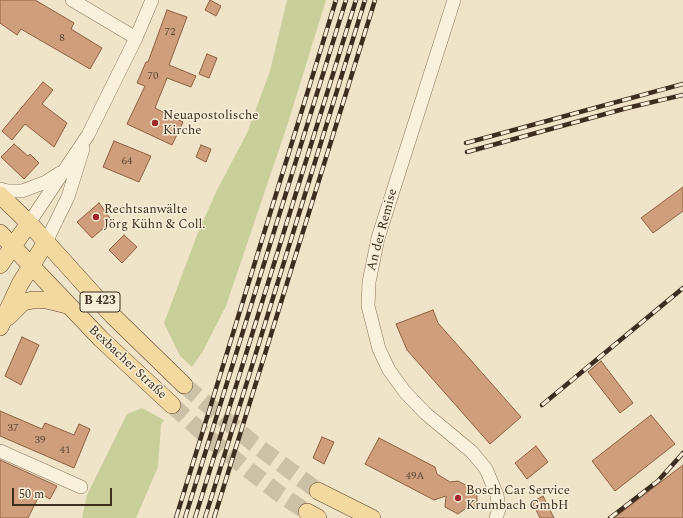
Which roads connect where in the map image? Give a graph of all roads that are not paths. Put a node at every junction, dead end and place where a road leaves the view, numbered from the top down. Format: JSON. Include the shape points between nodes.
{"nodes":[{"id":1,"x":72,"y":0,"type":"edge"},
{"id":2,"x":152,"y":0,"type":"edge"},
{"id":3,"x":454,"y":0,"type":"edge"},
{"id":4,"x":136,"y":38,"type":"junction"},
{"id":5,"x":88,"y":135,"type":"junction"},
{"id":6,"x":63,"y":171,"type":"junction"},
{"id":7,"x":0,"y":189,"type":"edge"},
{"id":8,"x":0,"y":195,"type":"edge"},
{"id":9,"x":29,"y":223,"type":"junction"},
{"id":10,"x":0,"y":233,"type":"edge"},
{"id":11,"x":46,"y":242,"type":"junction"},
{"id":12,"x":12,"y":246,"type":"junction"},
{"id":13,"x":0,"y":265,"type":"edge"},
{"id":14,"x":31,"y":267,"type":"junction"},
{"id":15,"x":67,"y":305,"type":"junction"},
{"id":16,"x":0,"y":328,"type":"edge"},
{"id":17,"x":184,"y":385,"type":"tunnel mouth"},
{"id":18,"x":172,"y":405,"type":"tunnel mouth"},
{"id":19,"x":0,"y":451,"type":"edge"},
{"id":20,"x":81,"y":487,"type":"dead end"},
{"id":21,"x":318,"y":490,"type":"tunnel mouth"},
{"id":22,"x":372,"y":518,"type":"edge"},
{"id":23,"x":496,"y":518,"type":"edge"}],
"edges":[{"from":1,"to":4,"type":"street"},
{"from":2,"to":4,"type":"street"},
{"from":3,"to":23,"type":"street","name":"An der Remise","via":[[378,238],[369,282],[368,306],[379,349],[389,370],[425,413],[472,452],[486,469],[497,494]]},
{"from":4,"to":5,"type":"street"},
{"from":5,"to":6,"type":"street"},
{"from":5,"to":11,"type":"street","via":[[68,198]]},
{"from":6,"to":7,"type":"street","via":[[30,189],[8,192]]},
{"from":6,"to":9,"type":"street"},
{"from":8,"to":9,"type":"main road","name":"Bexbacher Straße","number":"B 423"},
{"from":9,"to":11,"type":"main road","name":"Bexbacher Straße","number":"B 423"},
{"from":9,"to":12,"type":"main road"},
{"from":10,"to":12,"type":"main road","name":"Bexbacher Straße","number":"B 423"},
{"from":11,"to":14,"type":"main road"},
{"from":11,"to":17,"type":"main road","name":"Bexbacher Straße","number":"B 423","via":[[112,315]]},
{"from":12,"to":13,"type":"main road"},
{"from":12,"to":14,"type":"main road","name":"Bexbacher Straße","number":"B 423"},
{"from":14,"to":15,"type":"main road","name":"Bexbacher Straße","number":"B 423"},
{"from":14,"to":16,"type":"main road","via":[[20,284]]},
{"from":15,"to":16,"type":"main road","via":[[46,300],[23,302],[12,311]]},
{"from":15,"to":18,"type":"main road","name":"Bexbacher Straße","number":"B 423"},
{"from":19,"to":20,"type":"street"},
{"from":21,"to":22,"type":"main road"}]}
